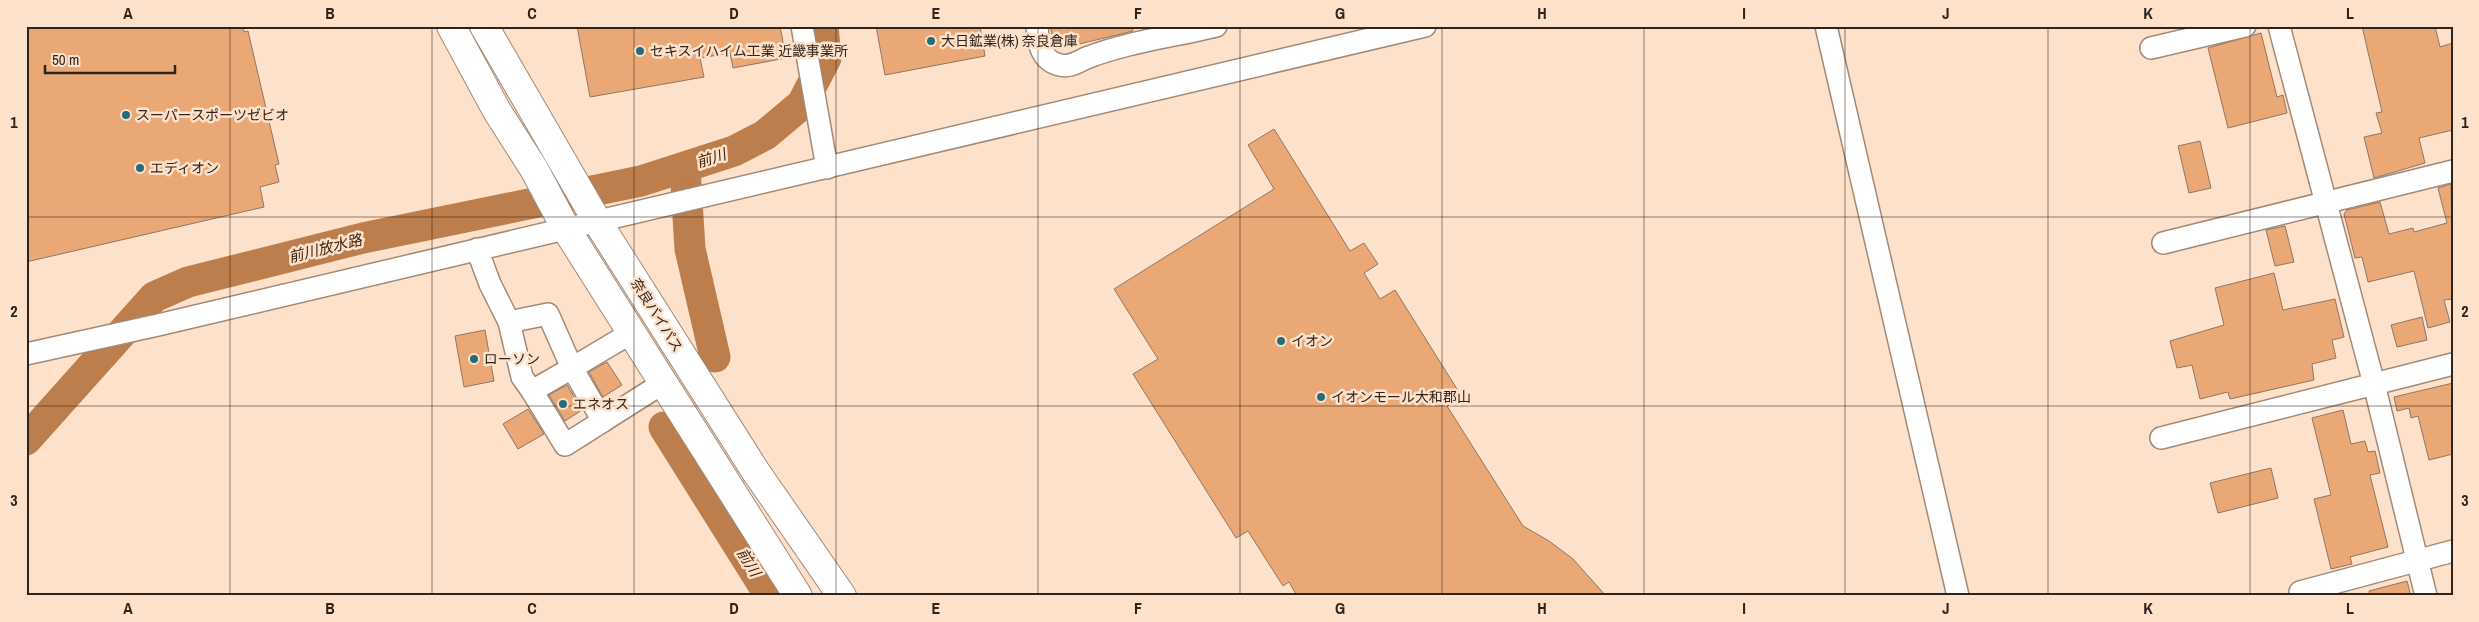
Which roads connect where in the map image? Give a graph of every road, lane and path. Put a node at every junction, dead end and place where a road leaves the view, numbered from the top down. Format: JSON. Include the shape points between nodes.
{"nodes":[{"id":1,"x":451,"y":26,"type":"edge"},
{"id":2,"x":484,"y":26,"type":"edge"},
{"id":3,"x":802,"y":26,"type":"edge"},
{"id":4,"x":1037,"y":26,"type":"edge"},
{"id":5,"x":1216,"y":26,"type":"edge"},
{"id":6,"x":1425,"y":26,"type":"edge"},
{"id":7,"x":1826,"y":26,"type":"edge"},
{"id":8,"x":2245,"y":26,"type":"edge"},
{"id":9,"x":2279,"y":26,"type":"edge"},
{"id":10,"x":2151,"y":48,"type":"dead end"},
{"id":11,"x":827,"y":168,"type":"junction"},
{"id":12,"x":2453,"y":171,"type":"edge"},
{"id":13,"x":2326,"y":202,"type":"junction"},
{"id":14,"x":591,"y":210,"type":"junction"},
{"id":15,"x":560,"y":218,"type":"junction"},
{"id":16,"x":2164,"y":243,"type":"dead end"},
{"id":17,"x":477,"y":249,"type":"junction"},
{"id":18,"x":509,"y":322,"type":"junction"},
{"id":19,"x":631,"y":332,"type":"junction"},
{"id":20,"x":26,"y":354,"type":"edge"},
{"id":21,"x":2453,"y":364,"type":"edge"},
{"id":22,"x":572,"y":368,"type":"junction"},
{"id":23,"x":663,"y":383,"type":"junction"},
{"id":24,"x":2374,"y":384,"type":"junction"},
{"id":25,"x":532,"y":390,"type":"junction"},
{"id":26,"x":603,"y":421,"type":"junction"},
{"id":27,"x":2161,"y":438,"type":"dead end"},
{"id":28,"x":2453,"y":551,"type":"edge"},
{"id":29,"x":2417,"y":560,"type":"junction"},
{"id":30,"x":2300,"y":592,"type":"dead end"},
{"id":31,"x":798,"y":596,"type":"edge"},
{"id":32,"x":842,"y":596,"type":"edge"},
{"id":33,"x":1958,"y":596,"type":"edge"},
{"id":34,"x":2426,"y":596,"type":"edge"}],
"edges":[{"from":1,"to":15,"type":"highway"},
{"from":2,"to":14,"type":"highway","name":"奈良バイパス"},
{"from":3,"to":11,"type":"street"},
{"from":4,"to":5,"type":"street","via":[[1043,54],[1053,62],[1068,66],[1090,56]]},
{"from":6,"to":11,"type":"street"},
{"from":7,"to":33,"type":"street"},
{"from":8,"to":10,"type":"street"},
{"from":9,"to":13,"type":"street"},
{"from":11,"to":14,"type":"street"},
{"from":12,"to":13,"type":"street"},
{"from":13,"to":16,"type":"street"},
{"from":13,"to":24,"type":"street"},
{"from":14,"to":15,"type":"street"},
{"from":14,"to":32,"type":"highway","name":"奈良バイパス","via":[[756,472]]},
{"from":15,"to":17,"type":"street"},
{"from":15,"to":19,"type":"highway"},
{"from":17,"to":18,"type":"street"},
{"from":17,"to":20,"type":"street"},
{"from":18,"to":22,"type":"street","via":[[548,314]]},
{"from":18,"to":25,"type":"street","via":[[522,377]]},
{"from":19,"to":22,"type":"street"},
{"from":19,"to":23,"type":"highway"},
{"from":21,"to":24,"type":"street"},
{"from":22,"to":25,"type":"street"},
{"from":22,"to":26,"type":"street"},
{"from":23,"to":26,"type":"street"},
{"from":23,"to":31,"type":"highway"},
{"from":24,"to":27,"type":"street"},
{"from":24,"to":29,"type":"street"},
{"from":25,"to":26,"type":"street","via":[[564,445]]},
{"from":28,"to":29,"type":"street"},
{"from":29,"to":30,"type":"street"},
{"from":29,"to":34,"type":"street"}]}
